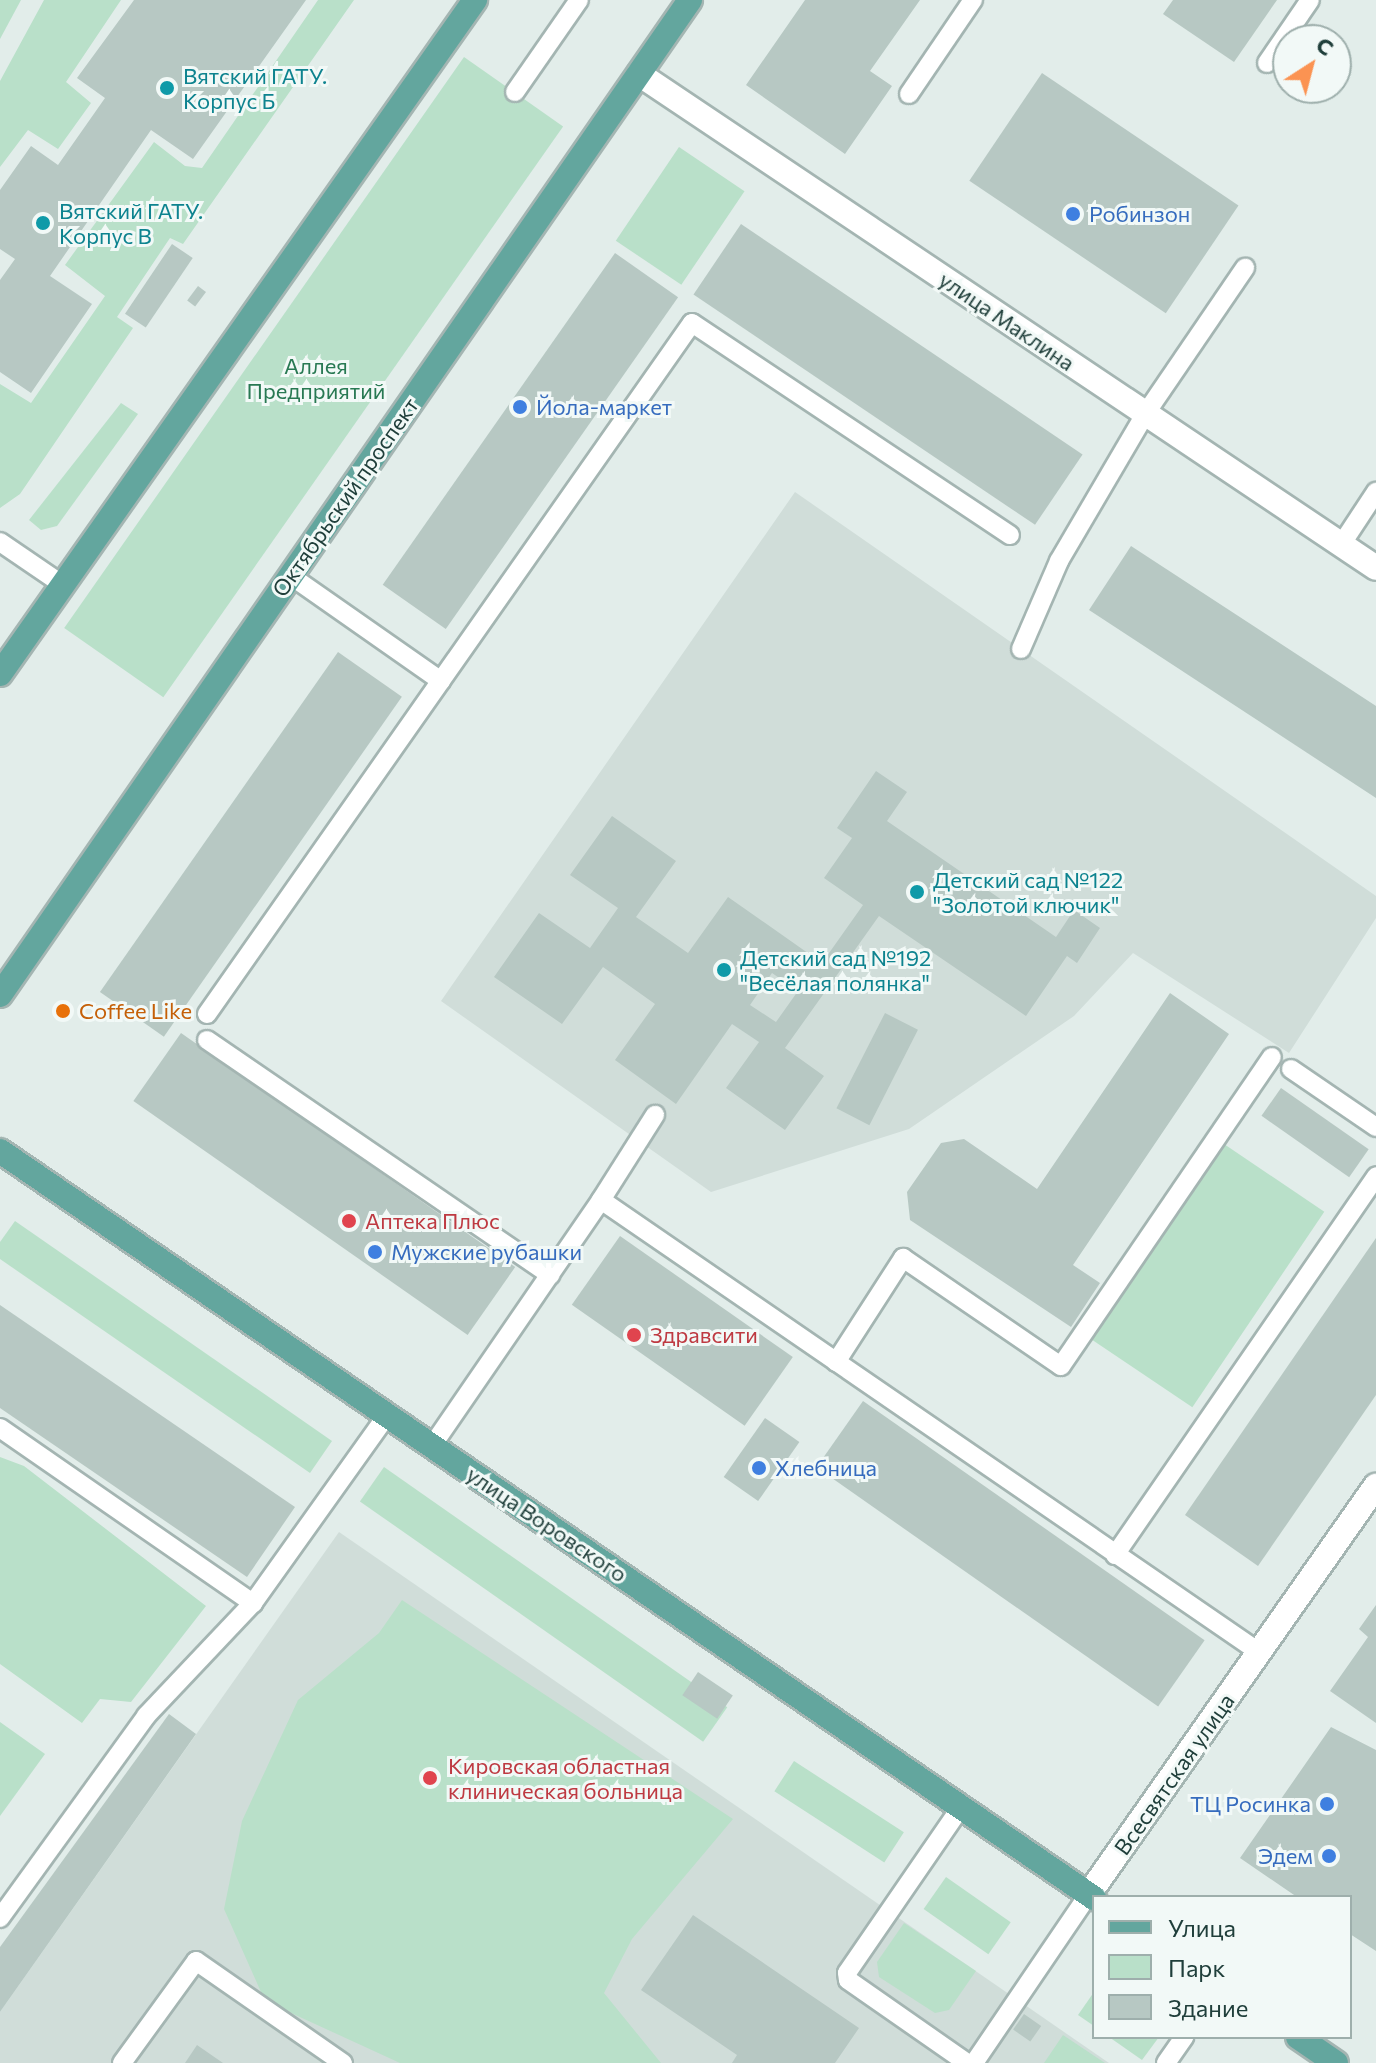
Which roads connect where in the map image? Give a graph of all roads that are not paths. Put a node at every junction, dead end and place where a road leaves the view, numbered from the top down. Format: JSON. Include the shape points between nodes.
{"nodes":[{"id":1,"x":475,"y":0,"type":"edge"},
{"id":2,"x":579,"y":0,"type":"edge"},
{"id":3,"x":690,"y":0,"type":"edge"},
{"id":4,"x":973,"y":0,"type":"edge"},
{"id":5,"x":1310,"y":0,"type":"edge"},
{"id":6,"x":1267,"y":63,"type":"dead end"},
{"id":7,"x":639,"y":74,"type":"junction"},
{"id":8,"x":515,"y":92,"type":"dead end"},
{"id":9,"x":909,"y":94,"type":"dead end"},
{"id":10,"x":1245,"y":268,"type":"dead end"},
{"id":11,"x":1146,"y":413,"type":"junction"},
{"id":12,"x":1376,"y":492,"type":"edge"},
{"id":13,"x":1010,"y":535,"type":"dead end"},
{"id":14,"x":0,"y":542,"type":"edge"},
{"id":15,"x":1341,"y":545,"type":"junction"},
{"id":16,"x":1376,"y":568,"type":"edge"},
{"id":17,"x":291,"y":576,"type":"junction"},
{"id":18,"x":63,"y":585,"type":"junction"},
{"id":19,"x":1021,"y":649,"type":"dead end"},
{"id":20,"x":0,"y":674,"type":"edge"},
{"id":21,"x":441,"y":681,"type":"junction"},
{"id":22,"x":0,"y":995,"type":"edge"},
{"id":23,"x":207,"y":1014,"type":"dead end"},
{"id":24,"x":207,"y":1040,"type":"dead end"},
{"id":25,"x":1272,"y":1057,"type":"dead end"},
{"id":26,"x":1291,"y":1069,"type":"dead end"},
{"id":27,"x":655,"y":1115,"type":"dead end"},
{"id":28,"x":1376,"y":1127,"type":"edge"},
{"id":29,"x":0,"y":1151,"type":"edge"},
{"id":30,"x":1376,"y":1176,"type":"edge"},
{"id":31,"x":601,"y":1200,"type":"junction"},
{"id":32,"x":550,"y":1275,"type":"junction"},
{"id":33,"x":836,"y":1362,"type":"junction"},
{"id":34,"x":387,"y":1415,"type":"junction"},
{"id":35,"x":0,"y":1428,"type":"edge"},
{"id":36,"x":432,"y":1446,"type":"junction"},
{"id":37,"x":1376,"y":1486,"type":"edge"},
{"id":38,"x":1115,"y":1555,"type":"junction"},
{"id":39,"x":253,"y":1603,"type":"junction"},
{"id":40,"x":1259,"y":1652,"type":"junction"},
{"id":41,"x":961,"y":1807,"type":"junction"},
{"id":42,"x":1093,"y":1895,"type":"edge"},
{"id":43,"x":1092,"y":1896,"type":"edge"},
{"id":44,"x":0,"y":1918,"type":"edge"},
{"id":45,"x":1183,"y":2039,"type":"edge"},
{"id":46,"x":1301,"y":2039,"type":"edge"},
{"id":47,"x":122,"y":2063,"type":"edge"},
{"id":48,"x":343,"y":2063,"type":"edge"},
{"id":49,"x":967,"y":2063,"type":"edge"},
{"id":50,"x":974,"y":2063,"type":"edge"},
{"id":51,"x":1166,"y":2063,"type":"edge"},
{"id":52,"x":1336,"y":2063,"type":"edge"}],
"edges":[{"from":1,"to":18,"type":"main road"},
{"from":2,"to":8,"type":"lane"},
{"from":3,"to":7,"type":"main road","name":"Октябрьский проспект"},
{"from":4,"to":9,"type":"lane"},
{"from":5,"to":6,"type":"lane"},
{"from":7,"to":11,"type":"street","name":"улица Маклина"},
{"from":7,"to":17,"type":"main road","name":"Октябрьский проспект"},
{"from":10,"to":11,"type":"lane"},
{"from":11,"to":15,"type":"street","name":"улица Маклина"},
{"from":11,"to":19,"type":"lane","via":[[1059,561]]},
{"from":12,"to":15,"type":"lane"},
{"from":13,"to":21,"type":"lane","via":[[692,323]]},
{"from":14,"to":18,"type":"lane"},
{"from":15,"to":16,"type":"street","name":"улица Маклина"},
{"from":17,"to":21,"type":"lane"},
{"from":17,"to":22,"type":"main road","name":"Октябрьский проспект"},
{"from":18,"to":20,"type":"main road"},
{"from":21,"to":23,"type":"lane"},
{"from":24,"to":32,"type":"lane"},
{"from":25,"to":33,"type":"lane","via":[[1061,1366],[903,1258]]},
{"from":26,"to":28,"type":"lane"},
{"from":27,"to":31,"type":"lane"},
{"from":29,"to":34,"type":"main road","name":"улица Воровского"},
{"from":30,"to":38,"type":"lane"},
{"from":31,"to":32,"type":"lane"},
{"from":31,"to":33,"type":"lane"},
{"from":32,"to":36,"type":"lane"},
{"from":33,"to":38,"type":"lane"},
{"from":34,"to":36,"type":"main road","name":"улица Воровского"},
{"from":34,"to":39,"type":"lane"},
{"from":35,"to":39,"type":"lane"},
{"from":36,"to":41,"type":"main road","name":"улица Воровского"},
{"from":37,"to":40,"type":"street","name":"Всесвятская улица"},
{"from":38,"to":40,"type":"lane"},
{"from":39,"to":44,"type":"lane","via":[[146,1716]]},
{"from":40,"to":42,"type":"street","name":"Всесвятская улица"},
{"from":41,"to":43,"type":"main road","name":"улица Воровского"},
{"from":41,"to":49,"type":"lane","via":[[847,1973],[848,1980]]},
{"from":43,"to":50,"type":"lane","name":"Всесвятская улица"},
{"from":45,"to":51,"type":"lane"},
{"from":46,"to":52,"type":"main road"},
{"from":47,"to":48,"type":"lane","via":[[196,1961]]}]}
